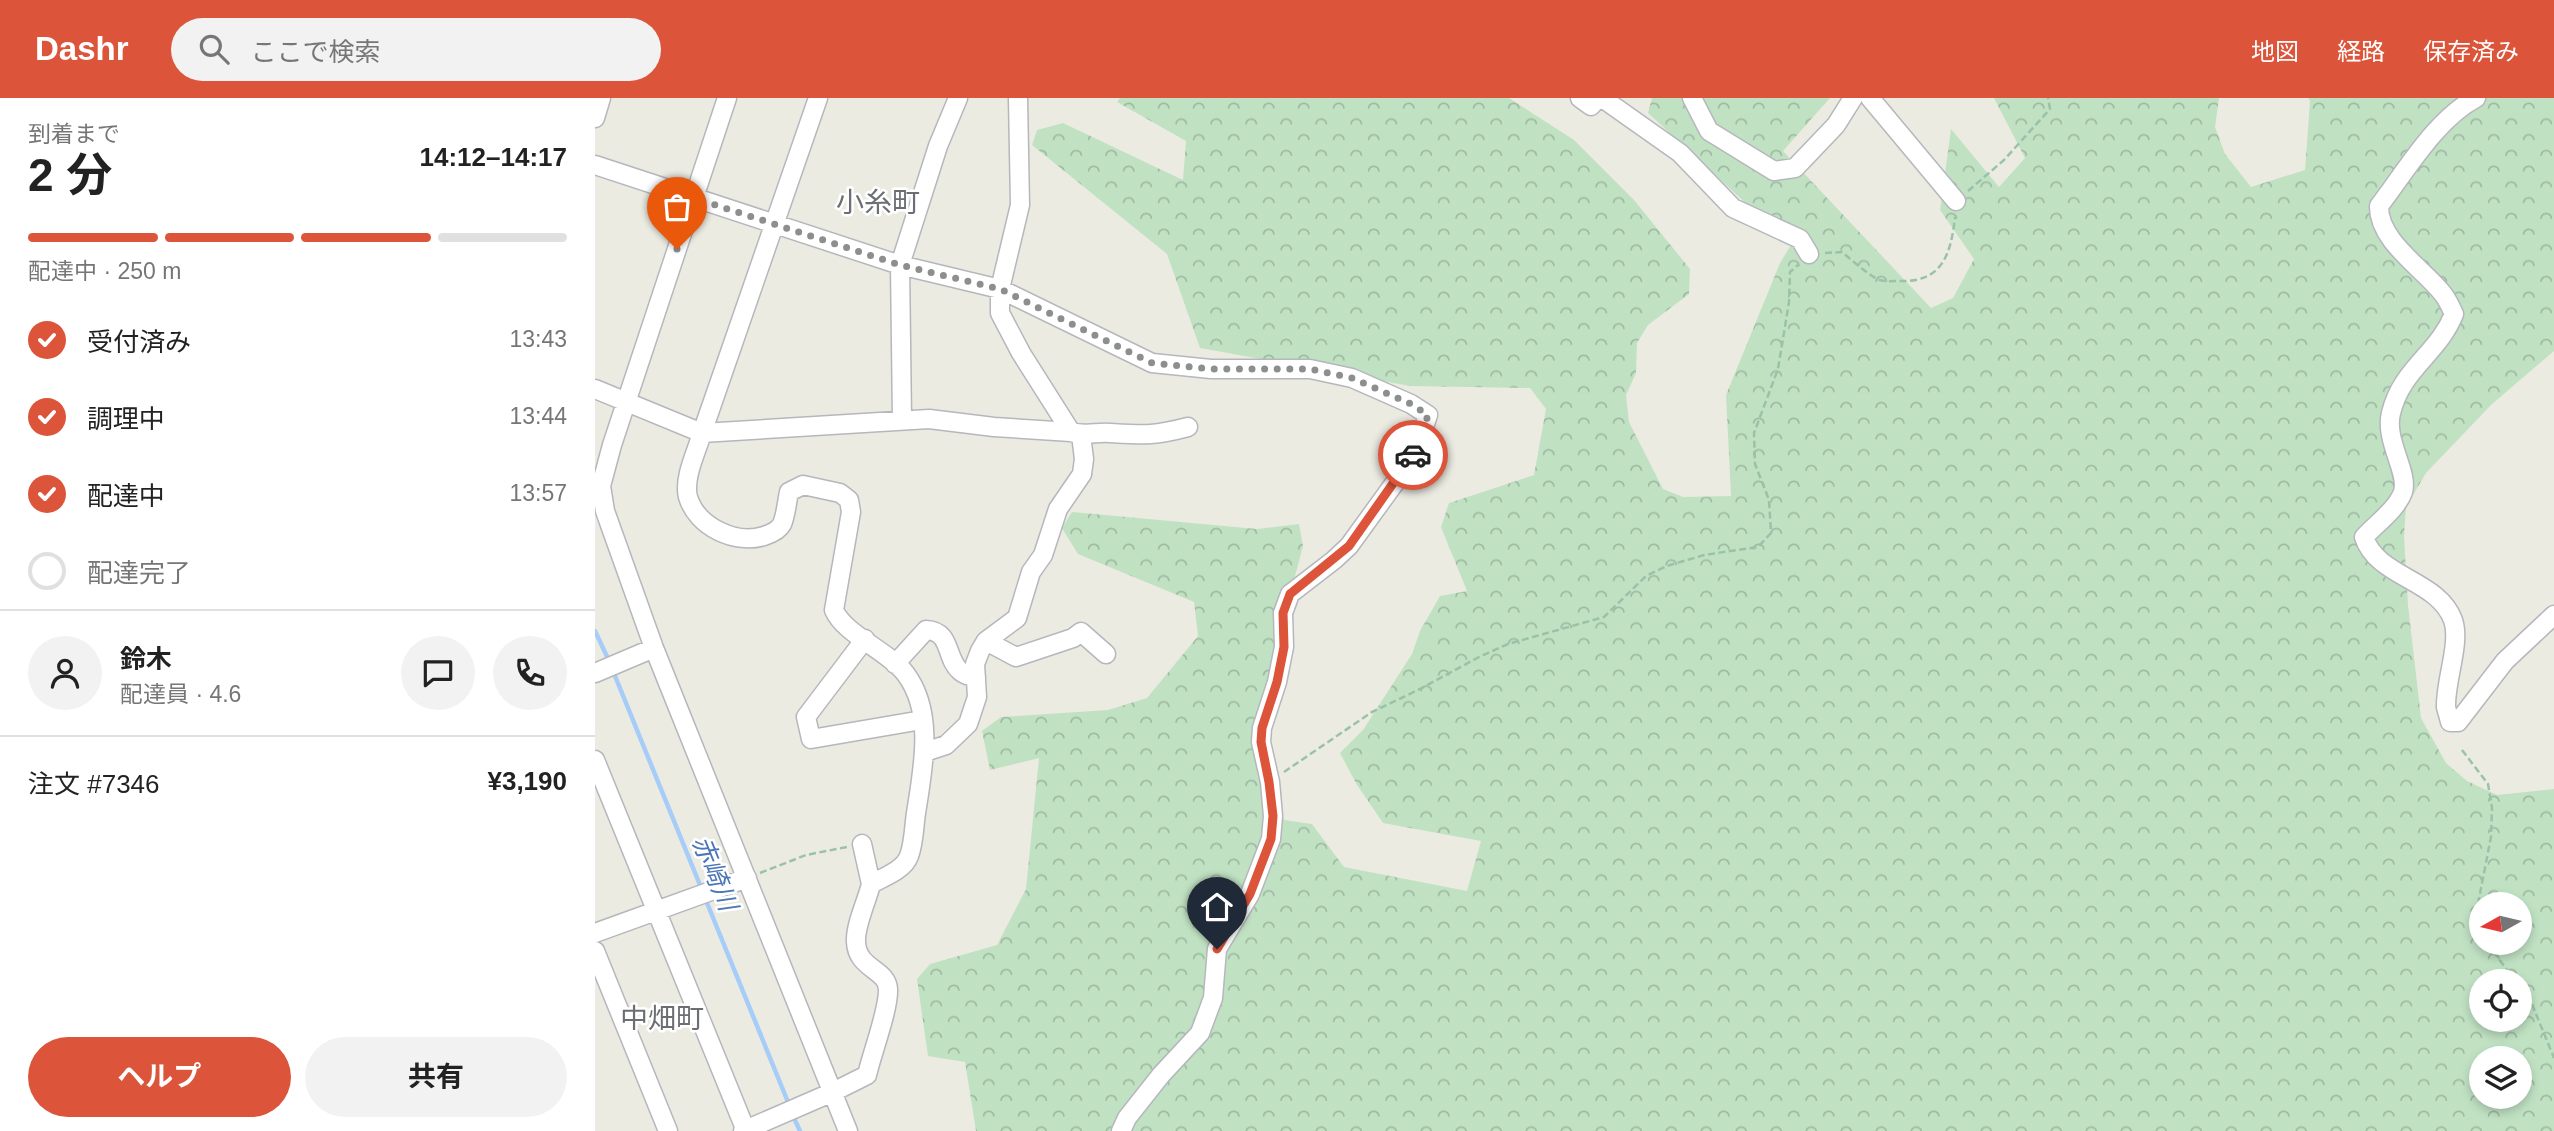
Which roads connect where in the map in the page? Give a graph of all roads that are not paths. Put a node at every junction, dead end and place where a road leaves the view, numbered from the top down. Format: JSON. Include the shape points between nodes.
{"nodes":[{"id":1,"x":601,"y":98,"type":"edge"},
{"id":2,"x":727,"y":98,"type":"edge"},
{"id":3,"x":818,"y":98,"type":"edge"},
{"id":4,"x":958,"y":98,"type":"edge"},
{"id":5,"x":1018,"y":98,"type":"edge"},
{"id":6,"x":1580,"y":98,"type":"edge"},
{"id":7,"x":1599,"y":98,"type":"edge"},
{"id":8,"x":1692,"y":98,"type":"edge"},
{"id":9,"x":1853,"y":98,"type":"edge"},
{"id":10,"x":1870,"y":98,"type":"edge"},
{"id":11,"x":2476,"y":98,"type":"edge"},
{"id":12,"x":595,"y":118,"type":"edge"},
{"id":13,"x":595,"y":166,"type":"edge"},
{"id":14,"x":694,"y":198,"type":"junction"},
{"id":15,"x":1956,"y":201,"type":"road end"},
{"id":16,"x":774,"y":224,"type":"junction"},
{"id":17,"x":1809,"y":254,"type":"road end"},
{"id":18,"x":900,"y":265,"type":"junction"},
{"id":19,"x":1000,"y":289,"type":"junction"},
{"id":20,"x":595,"y":389,"type":"edge"},
{"id":21,"x":626,"y":403,"type":"junction"},
{"id":22,"x":902,"y":420,"type":"junction"},
{"id":23,"x":1188,"y":427,"type":"dead end"},
{"id":24,"x":702,"y":433,"type":"junction"},
{"id":25,"x":1076,"y":434,"type":"junction"},
{"id":26,"x":2554,"y":615,"type":"edge"},
{"id":27,"x":865,"y":639,"type":"junction"},
{"id":28,"x":986,"y":641,"type":"junction"},
{"id":29,"x":654,"y":648,"type":"junction"},
{"id":30,"x":1105,"y":654,"type":"dead end"},
{"id":31,"x":895,"y":664,"type":"junction"},
{"id":32,"x":595,"y":673,"type":"edge"},
{"id":33,"x":976,"y":677,"type":"junction"},
{"id":34,"x":922,"y":720,"type":"junction"},
{"id":35,"x":925,"y":752,"type":"junction"},
{"id":36,"x":595,"y":760,"type":"edge"},
{"id":37,"x":862,"y":844,"type":"road end"},
{"id":38,"x":747,"y":878,"type":"junction"},
{"id":39,"x":871,"y":884,"type":"junction"},
{"id":40,"x":656,"y":911,"type":"junction"},
{"id":41,"x":595,"y":933,"type":"edge"},
{"id":42,"x":595,"y":951,"type":"edge"},
{"id":43,"x":833,"y":1092,"type":"junction"},
{"id":44,"x":668,"y":1131,"type":"edge"},
{"id":45,"x":745,"y":1131,"type":"edge"},
{"id":46,"x":848,"y":1131,"type":"edge"},
{"id":47,"x":1121,"y":1131,"type":"edge"}],
"edges":[{"from":1,"to":12,"type":"street"},
{"from":2,"to":14,"type":"street"},
{"from":3,"to":16,"type":"street"},
{"from":4,"to":18,"type":"street"},
{"from":5,"to":19,"type":"street","via":[[1020,205]]},
{"from":6,"to":7,"type":"street","via":[[1591,106]]},
{"from":7,"to":17,"type":"street","via":[[1680,153],[1733,208],[1800,239]]},
{"from":8,"to":9,"type":"street","via":[[1709,131],[1774,171],[1795,168],[1836,125]]},
{"from":10,"to":15,"type":"street"},
{"from":11,"to":26,"type":"street","via":[[2446,119],[2379,206],[2386,231],[2444,295],[2454,314],[2448,331],[2403,381],[2390,415],[2391,443],[2403,492],[2364,537],[2368,549],[2430,593],[2454,622],[2447,707],[2450,722],[2458,722],[2505,662]]},
{"from":13,"to":14,"type":"street"},
{"from":14,"to":16,"type":"street"},
{"from":14,"to":21,"type":"street"},
{"from":16,"to":18,"type":"street"},
{"from":16,"to":24,"type":"street"},
{"from":18,"to":19,"type":"street"},
{"from":18,"to":22,"type":"street"},
{"from":19,"to":25,"type":"street","via":[[1000,313]]},
{"from":19,"to":47,"type":"street","via":[[1152,363],[1211,369],[1310,369],[1352,378],[1428,415],[1418,445],[1399,477],[1349,546],[1290,594],[1283,613],[1284,647],[1277,682],[1262,728],[1273,816],[1271,839],[1250,894],[1217,949],[1213,998],[1200,1033],[1161,1075]]},
{"from":20,"to":21,"type":"street"},
{"from":21,"to":24,"type":"street"},
{"from":21,"to":29,"type":"street","via":[[601,486],[604,511]]},
{"from":22,"to":24,"type":"street"},
{"from":22,"to":25,"type":"street"},
{"from":23,"to":25,"type":"street","via":[[1154,436]]},
{"from":24,"to":27,"type":"street","via":[[688,495],[706,523],[723,533],[754,539],[772,533],[782,525],[789,492],[803,485],[840,493],[849,500],[851,512],[834,610],[839,621]]},
{"from":25,"to":28,"type":"street","via":[[1084,459],[1082,474],[1058,509],[1017,618]]},
{"from":27,"to":31,"type":"street"},
{"from":27,"to":34,"type":"street","via":[[806,717],[811,739]]},
{"from":28,"to":30,"type":"street","via":[[1016,657],[1081,632]]},
{"from":28,"to":33,"type":"street","via":[[975,664]]},
{"from":29,"to":32,"type":"street"},
{"from":29,"to":38,"type":"street"},
{"from":31,"to":33,"type":"street","via":[[931,630],[947,641],[961,673]]},
{"from":31,"to":34,"type":"street","via":[[919,698]]},
{"from":33,"to":35,"type":"street","via":[[977,697],[968,724],[946,745]]},
{"from":34,"to":35,"type":"street"},
{"from":35,"to":39,"type":"street","via":[[909,858]]},
{"from":36,"to":40,"type":"street"},
{"from":37,"to":39,"type":"street"},
{"from":38,"to":40,"type":"street"},
{"from":38,"to":43,"type":"street"},
{"from":39,"to":43,"type":"street","via":[[856,928],[856,944],[860,959],[883,977],[888,987],[885,1011],[867,1074]]},
{"from":40,"to":41,"type":"street"},
{"from":40,"to":45,"type":"street"},
{"from":42,"to":44,"type":"street"},
{"from":43,"to":45,"type":"street"},
{"from":43,"to":46,"type":"street"}]}
